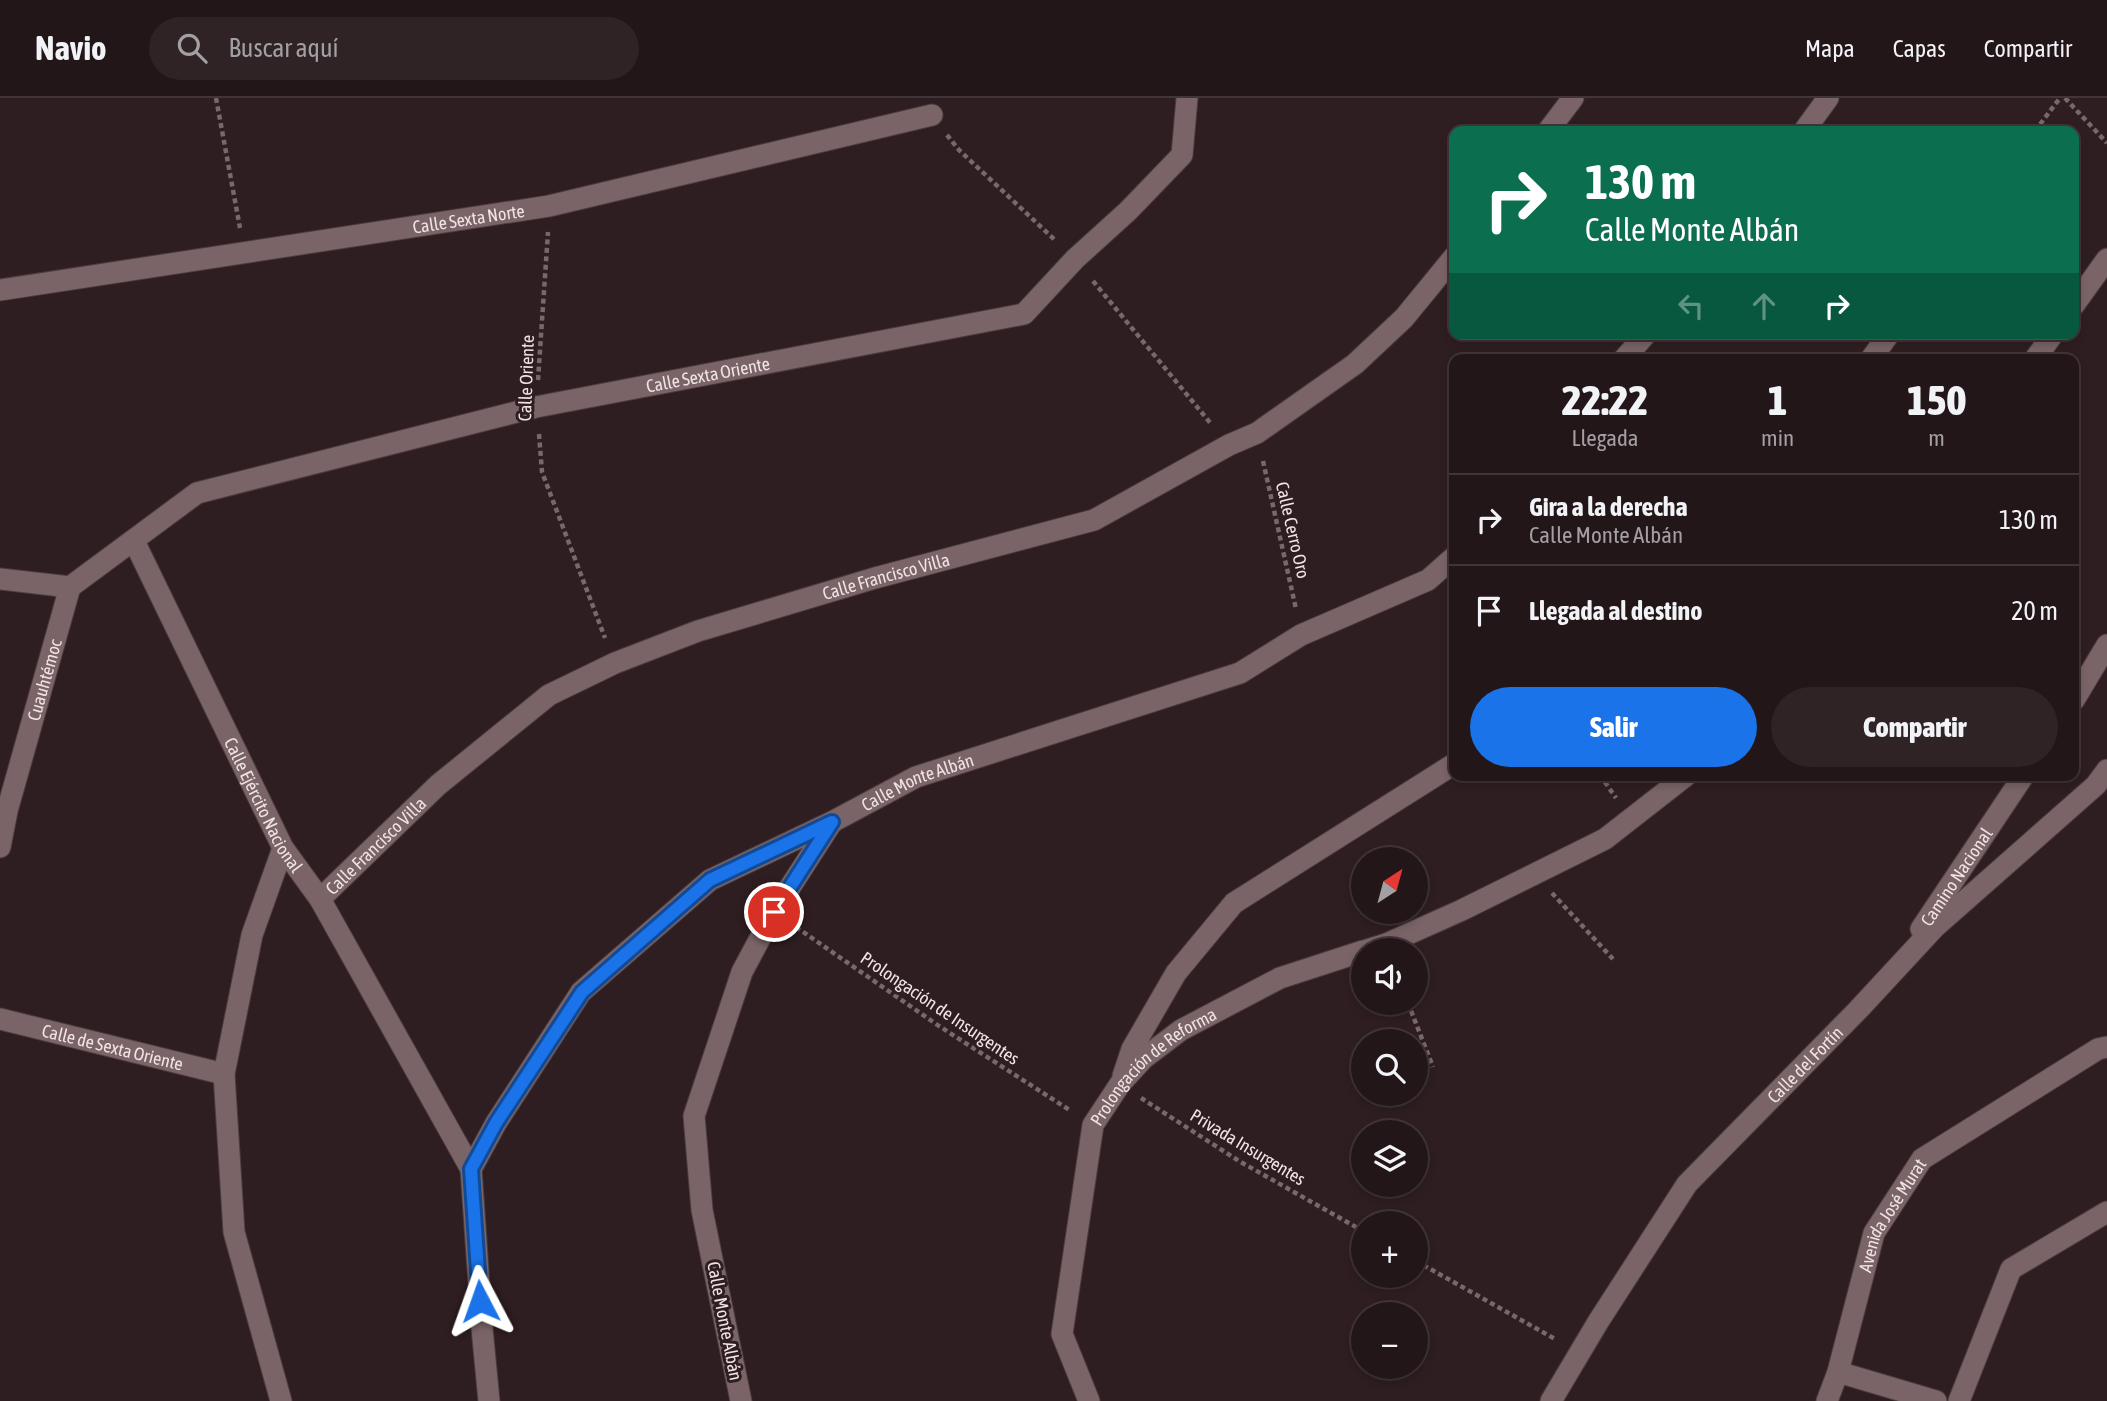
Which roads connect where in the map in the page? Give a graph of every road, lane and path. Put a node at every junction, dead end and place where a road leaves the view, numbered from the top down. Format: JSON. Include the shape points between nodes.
{"nodes":[{"id":1,"x":216,"y":98,"type":"edge"},
{"id":2,"x":1187,"y":98,"type":"edge"},
{"id":3,"x":1573,"y":98,"type":"edge"},
{"id":4,"x":1828,"y":98,"type":"edge"},
{"id":5,"x":2062,"y":98,"type":"edge"},
{"id":6,"x":932,"y":115,"type":"dead end"},
{"id":7,"x":1552,"y":126,"type":"edge"},
{"id":8,"x":1808,"y":126,"type":"edge"},
{"id":9,"x":2039,"y":126,"type":"edge"},
{"id":10,"x":2107,"y":143,"type":"edge"},
{"id":11,"x":550,"y":206,"type":"junction"},
{"id":12,"x":245,"y":252,"type":"junction"},
{"id":13,"x":2107,"y":259,"type":"edge"},
{"id":14,"x":1449,"y":263,"type":"edge"},
{"id":15,"x":0,"y":290,"type":"edge"},
{"id":16,"x":2079,"y":298,"type":"edge"},
{"id":17,"x":1641,"y":340,"type":"edge"},
{"id":18,"x":1628,"y":354,"type":"edge"},
{"id":19,"x":536,"y":407,"type":"junction"},
{"id":20,"x":1256,"y":432,"type":"junction"},
{"id":21,"x":134,"y":541,"type":"junction"},
{"id":22,"x":1449,"y":561,"type":"edge"},
{"id":23,"x":0,"y":579,"type":"edge"},
{"id":24,"x":70,"y":587,"type":"junction"},
{"id":25,"x":1301,"y":635,"type":"junction"},
{"id":26,"x":2107,"y":645,"type":"edge"},
{"id":27,"x":615,"y":663,"type":"junction"},
{"id":28,"x":2079,"y":692,"type":"edge"},
{"id":29,"x":1449,"y":767,"type":"edge"},
{"id":30,"x":1679,"y":781,"type":"edge"},
{"id":31,"x":2020,"y":781,"type":"edge"},
{"id":32,"x":2103,"y":785,"type":"edge"},
{"id":33,"x":4,"y":810,"type":"edge"},
{"id":34,"x":832,"y":822,"type":"junction"},
{"id":35,"x":0,"y":847,"type":"edge"},
{"id":36,"x":283,"y":848,"type":"junction"},
{"id":37,"x":1535,"y":875,"type":"junction"},
{"id":38,"x":320,"y":899,"type":"junction"},
{"id":39,"x":774,"y":912,"type":"junction"},
{"id":40,"x":1399,"y":938,"type":"edge"},
{"id":41,"x":1351,"y":955,"type":"edge"},
{"id":42,"x":1613,"y":959,"type":"dead end"},
{"id":43,"x":1888,"y":977,"type":"junction"},
{"id":44,"x":1413,"y":1015,"type":"edge"},
{"id":45,"x":0,"y":1019,"type":"edge"},
{"id":46,"x":2107,"y":1046,"type":"edge"},
{"id":47,"x":1433,"y":1067,"type":"dead end"},
{"id":48,"x":224,"y":1074,"type":"junction"},
{"id":49,"x":1120,"y":1084,"type":"junction"},
{"id":50,"x":1093,"y":1125,"type":"junction"},
{"id":51,"x":471,"y":1169,"type":"junction"},
{"id":52,"x":2107,"y":1212,"type":"edge"},
{"id":53,"x":1351,"y":1224,"type":"edge"},
{"id":54,"x":1428,"y":1268,"type":"edge"},
{"id":55,"x":1580,"y":1353,"type":"junction"},
{"id":56,"x":1838,"y":1372,"type":"junction"},
{"id":57,"x":281,"y":1401,"type":"edge"},
{"id":58,"x":489,"y":1401,"type":"edge"},
{"id":59,"x":741,"y":1401,"type":"edge"},
{"id":60,"x":1088,"y":1401,"type":"edge"},
{"id":61,"x":1551,"y":1401,"type":"edge"},
{"id":62,"x":1827,"y":1401,"type":"edge"},
{"id":63,"x":1937,"y":1401,"type":"edge"},
{"id":64,"x":1959,"y":1401,"type":"edge"}],
"edges":[{"from":1,"to":12,"type":"path"},
{"from":2,"to":19,"type":"street","name":"Calle Sexta Oriente","via":[[1182,156],[1024,314]]},
{"from":3,"to":7,"type":"street"},
{"from":4,"to":8,"type":"street"},
{"from":5,"to":9,"type":"path"},
{"from":5,"to":10,"type":"path"},
{"from":6,"to":11,"type":"street","name":"Calle Sexta Norte"},
{"from":11,"to":12,"type":"street","name":"Calle Sexta Norte"},
{"from":11,"to":19,"type":"path","name":"Calle Oriente"},
{"from":12,"to":15,"type":"street","name":"Calle Sexta Norte"},
{"from":13,"to":16,"type":"street"},
{"from":14,"to":20,"type":"street","name":"Calle Francisco Villa","via":[[1404,318],[1355,364]]},
{"from":17,"to":18,"type":"street"},
{"from":19,"to":21,"type":"street","name":"Calle Sexta Oriente","via":[[197,493]]},
{"from":19,"to":27,"type":"path","name":"Calle Oriente","via":[[542,472]]},
{"from":20,"to":25,"type":"path","name":"Calle Cerro Oro"},
{"from":20,"to":27,"type":"street","name":"Calle Francisco Villa","via":[[1094,520],[875,578],[711,627]]},
{"from":21,"to":24,"type":"street"},
{"from":21,"to":36,"type":"street","name":"Calle Ejército Nacional"},
{"from":22,"to":25,"type":"street","name":"Calle Monte Albán","via":[[1428,580]]},
{"from":23,"to":24,"type":"street"},
{"from":24,"to":33,"type":"street","name":"Cuauhtémoc"},
{"from":25,"to":34,"type":"street","name":"Calle Monte Albán","via":[[1240,673],[916,777]]},
{"from":26,"to":28,"type":"street"},
{"from":27,"to":38,"type":"street","name":"Calle Francisco Villa","via":[[549,695],[438,785]]},
{"from":29,"to":49,"type":"street","via":[[1234,903],[1176,973],[1132,1049]]},
{"from":30,"to":37,"type":"street","name":"Prolongación de Reforma","via":[[1605,839]]},
{"from":31,"to":43,"type":"street","name":"Camino Nacional"},
{"from":32,"to":43,"type":"street","name":"Calle del Fortín","via":[[1934,928]]},
{"from":33,"to":35,"type":"street","name":"Cuauhtémoc"},
{"from":34,"to":39,"type":"street","name":"Calle Monte Albán"},
{"from":34,"to":51,"type":"street","via":[[710,880],[582,992]]},
{"from":36,"to":38,"type":"street","name":"Calle Ejército Nacional"},
{"from":36,"to":48,"type":"street","via":[[252,935]]},
{"from":37,"to":40,"type":"street","name":"Prolongación de Reforma"},
{"from":37,"to":42,"type":"path"},
{"from":38,"to":51,"type":"street","name":"Calle Ejército Nacional"},
{"from":39,"to":50,"type":"path","name":"Prolongación de Insurgentes"},
{"from":39,"to":59,"type":"street","name":"Calle Monte Albán","via":[[742,972],[694,1116],[702,1210]]},
{"from":41,"to":49,"type":"street","name":"Prolongación de Reforma","via":[[1280,978],[1181,1030],[1144,1058]]},
{"from":43,"to":55,"type":"street","name":"Calle del Fortín","via":[[1687,1184]]},
{"from":44,"to":47,"type":"path"},
{"from":45,"to":48,"type":"street","name":"Calle de Sexta Oriente"},
{"from":46,"to":56,"type":"street","name":"Avenida José Murat","via":[[1922,1159],[1874,1233]]},
{"from":48,"to":57,"type":"street","via":[[234,1232]]},
{"from":49,"to":50,"type":"street","name":"Prolongación de Reforma"},
{"from":49,"to":53,"type":"path","name":"Privada Insurgentes","via":[[1239,1161]]},
{"from":50,"to":60,"type":"street","name":"Prolongación de Reforma","via":[[1062,1335]]},
{"from":51,"to":58,"type":"street"},
{"from":52,"to":64,"type":"street","via":[[2011,1269]]},
{"from":54,"to":55,"type":"path"},
{"from":55,"to":61,"type":"street","name":"Calle del Fortín"},
{"from":56,"to":62,"type":"street","name":"Avenida José Murat"},
{"from":56,"to":63,"type":"street"}]}
